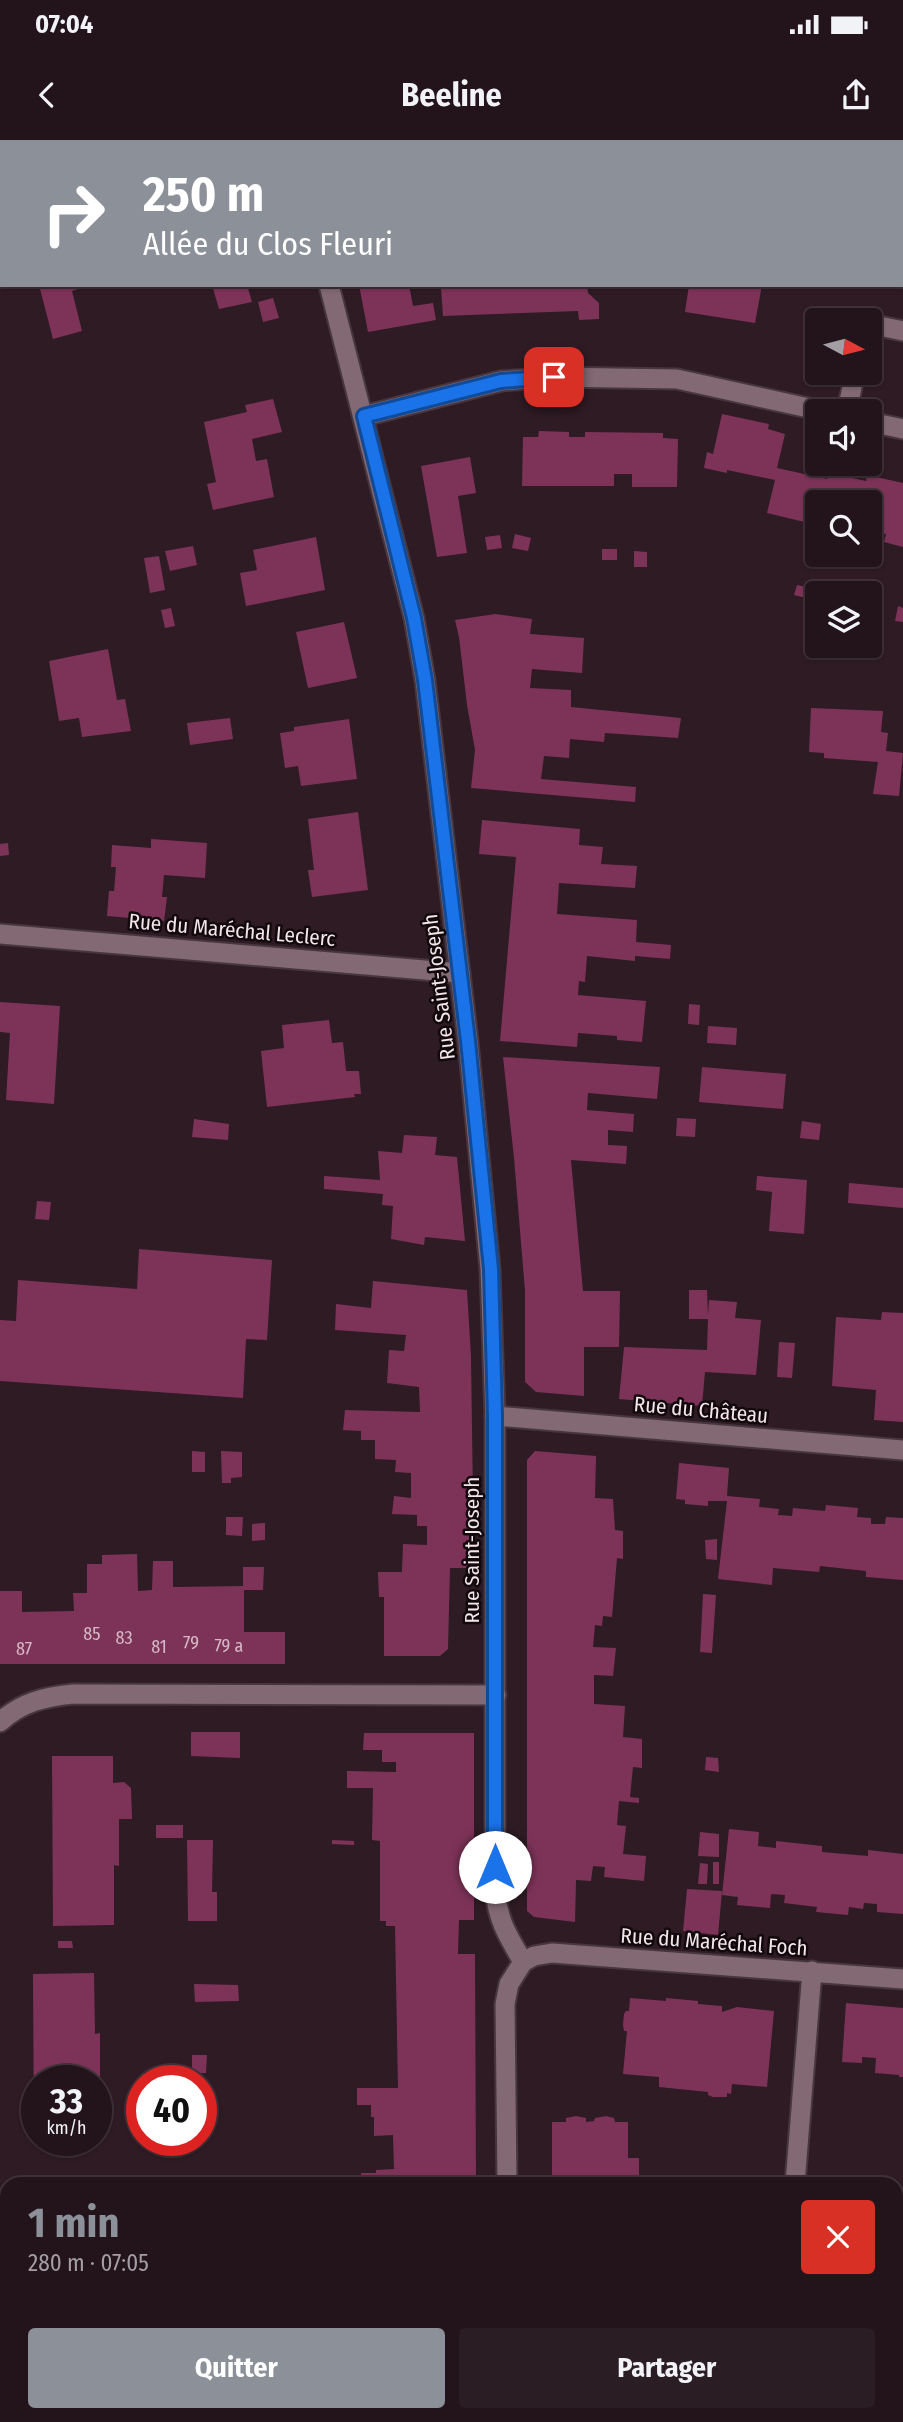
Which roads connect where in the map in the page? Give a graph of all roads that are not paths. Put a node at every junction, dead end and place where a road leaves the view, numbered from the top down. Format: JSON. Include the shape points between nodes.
{"nodes":[{"id":1,"x":331,"y":287,"type":"edge"},
{"id":2,"x":882,"y":327,"type":"edge"},
{"id":3,"x":903,"y":331,"type":"edge"},
{"id":4,"x":805,"y":407,"type":"edge"},
{"id":5,"x":364,"y":416,"type":"junction"},
{"id":6,"x":882,"y":425,"type":"edge"},
{"id":7,"x":903,"y":429,"type":"edge"},
{"id":8,"x":0,"y":934,"type":"edge"},
{"id":9,"x":460,"y":973,"type":"junction"},
{"id":10,"x":495,"y":1416,"type":"junction"},
{"id":11,"x":903,"y":1450,"type":"edge"},
{"id":12,"x":496,"y":1695,"type":"junction"},
{"id":13,"x":0,"y":1722,"type":"edge"},
{"id":14,"x":523,"y":1962,"type":"junction"},
{"id":15,"x":812,"y":1971,"type":"junction"},
{"id":16,"x":903,"y":1979,"type":"edge"},
{"id":17,"x":507,"y":2177,"type":"edge"},
{"id":18,"x":796,"y":2177,"type":"edge"}],
"edges":[{"from":1,"to":5,"type":"street","name":"Rue Saint-Joseph"},
{"from":2,"to":3,"type":"street"},
{"from":4,"to":5,"type":"street","via":[[677,379],[554,377],[501,381]]},
{"from":5,"to":9,"type":"street","name":"Rue Saint-Joseph","via":[[425,680]]},
{"from":6,"to":7,"type":"street"},
{"from":8,"to":9,"type":"street","name":"Rue du Maréchal Leclerc"},
{"from":9,"to":10,"type":"street","name":"Rue Saint-Joseph","via":[[488,1231]]},
{"from":10,"to":11,"type":"street","name":"Rue du Château"},
{"from":10,"to":12,"type":"street","name":"Rue Saint-Joseph"},
{"from":12,"to":13,"type":"street","via":[[73,1694],[30,1702]]},
{"from":12,"to":14,"type":"street","name":"Rue Saint-Joseph","via":[[497,1910]]},
{"from":14,"to":15,"type":"street","name":"Rue du Maréchal Foch","via":[[552,1953]]},
{"from":14,"to":17,"type":"street","via":[[509,1984],[505,2004]]},
{"from":15,"to":16,"type":"street","name":"Rue du Maréchal Foch"},
{"from":15,"to":18,"type":"street"}]}
